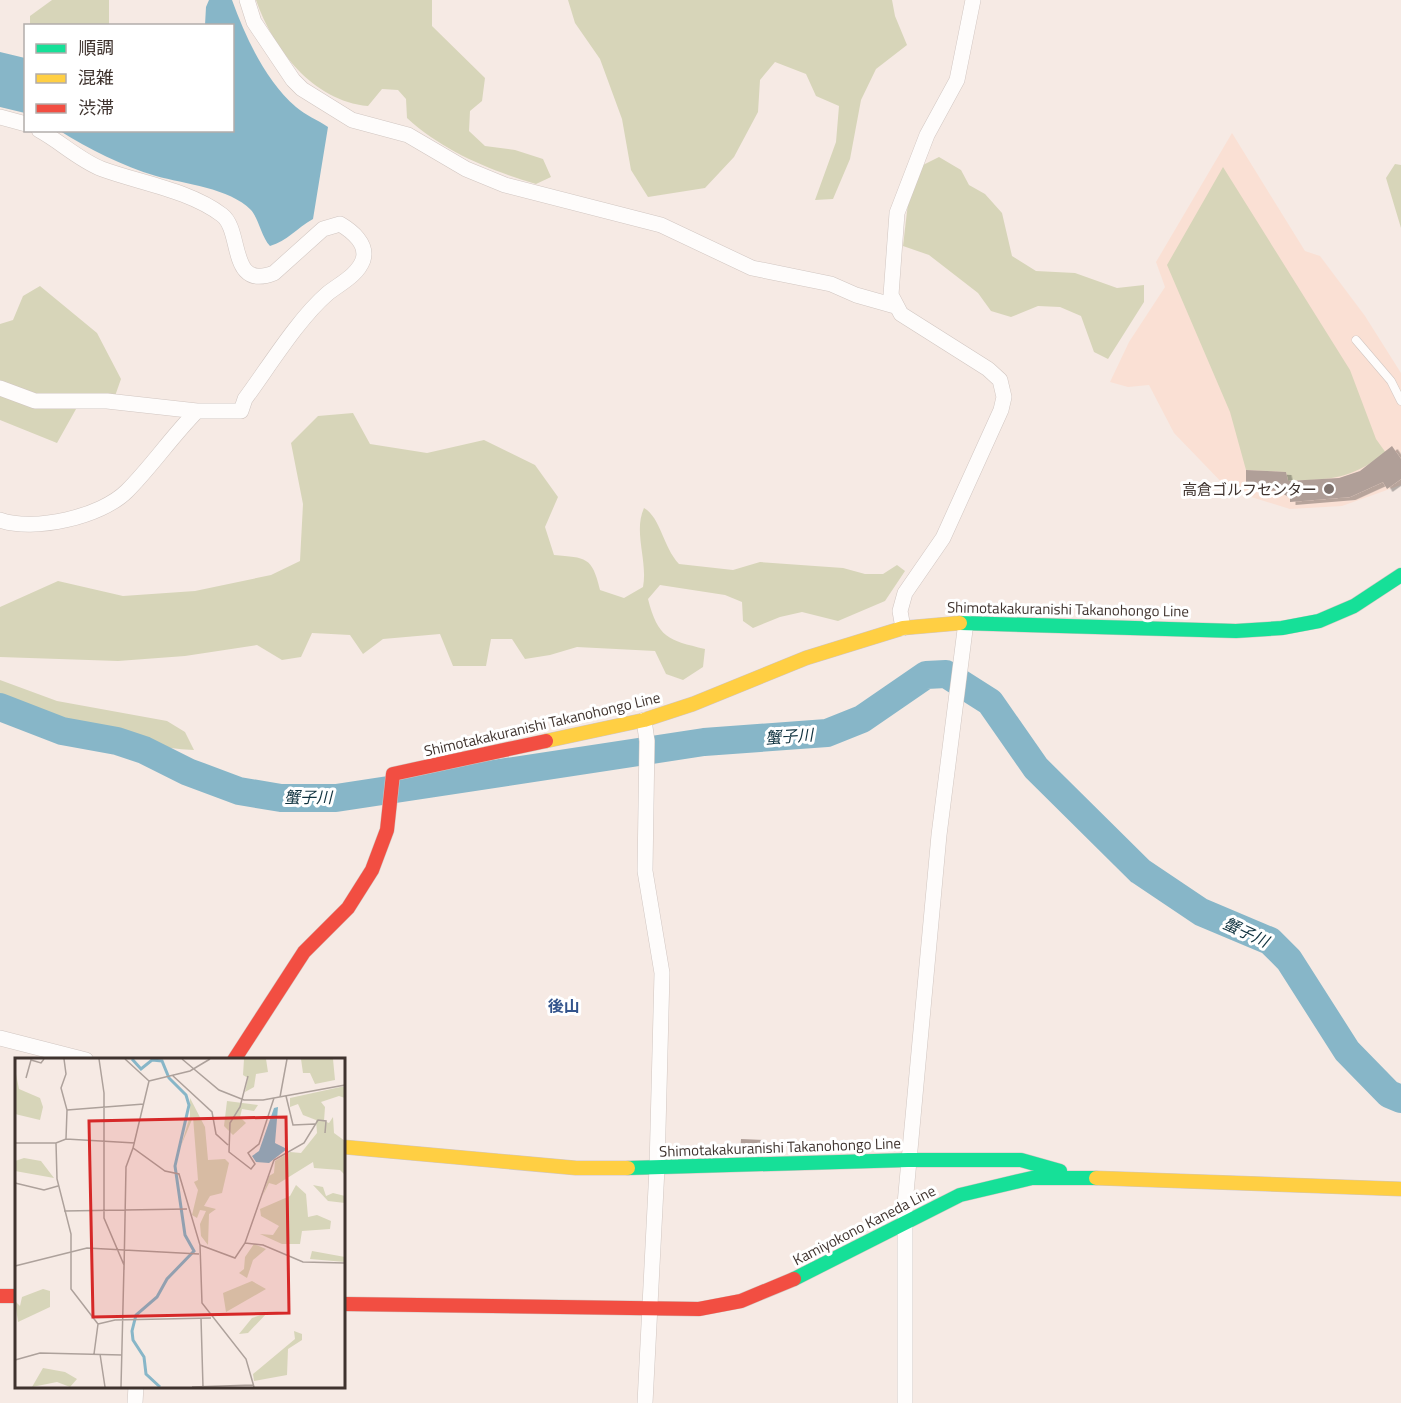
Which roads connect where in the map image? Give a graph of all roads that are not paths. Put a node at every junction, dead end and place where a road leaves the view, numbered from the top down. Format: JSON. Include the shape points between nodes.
{"nodes":[{"id":1,"x":247,"y":0,"type":"edge"},
{"id":2,"x":973,"y":0,"type":"edge"},
{"id":3,"x":0,"y":117,"type":"edge"},
{"id":4,"x":24,"y":123,"type":"edge"},
{"id":5,"x":42,"y":132,"type":"edge"},
{"id":6,"x":895,"y":306,"type":"junction"},
{"id":7,"x":1356,"y":340,"type":"dead end"},
{"id":8,"x":0,"y":388,"type":"edge"},
{"id":9,"x":1401,"y":401,"type":"edge"},
{"id":10,"x":197,"y":411,"type":"junction"},
{"id":11,"x":0,"y":520,"type":"edge"},
{"id":12,"x":1401,"y":575,"type":"edge"},
{"id":13,"x":966,"y":622,"type":"junction"},
{"id":14,"x":903,"y":628,"type":"junction"},
{"id":15,"x":644,"y":720,"type":"junction"},
{"id":16,"x":0,"y":1038,"type":"edge"},
{"id":17,"x":82,"y":1058,"type":"edge"},
{"id":18,"x":235,"y":1058,"type":"edge"},
{"id":19,"x":345,"y":1147,"type":"edge"},
{"id":20,"x":908,"y":1160,"type":"junction"},
{"id":21,"x":657,"y":1168,"type":"junction"},
{"id":22,"x":1072,"y":1177,"type":"junction"},
{"id":23,"x":1401,"y":1190,"type":"edge"},
{"id":24,"x":903,"y":1223,"type":"junction"},
{"id":25,"x":345,"y":1304,"type":"edge"},
{"id":26,"x":649,"y":1310,"type":"junction"},
{"id":27,"x":136,"y":1388,"type":"edge"},
{"id":28,"x":135,"y":1403,"type":"edge"},
{"id":29,"x":645,"y":1403,"type":"edge"},
{"id":30,"x":905,"y":1403,"type":"edge"}],
"edges":[{"from":1,"to":6,"type":"street","via":[[254,22],[293,80],[352,120],[408,135],[466,169],[505,185],[661,225],[752,268],[831,284]]},
{"from":2,"to":6,"type":"street","via":[[957,80],[927,135],[897,213],[891,285]]},
{"from":3,"to":4,"type":"street"},
{"from":5,"to":10,"type":"street","via":[[100,168],[191,199],[222,215],[230,223],[237,258],[253,275],[264,277],[274,273],[331,224],[340,224],[360,240],[363,259],[357,269],[312,311],[245,399],[241,411]]},
{"from":6,"to":14,"type":"street","via":[[918,327],[988,369],[1000,380],[1004,397],[943,538],[905,593],[900,611]]},
{"from":7,"to":9,"type":"lane","via":[[1391,381]]},
{"from":8,"to":10,"type":"street","via":[[35,401],[107,401]]},
{"from":10,"to":11,"type":"street","via":[[112,503],[48,523],[25,525]]},
{"from":12,"to":13,"type":"main road","name":"Shimotakakuranishi Takanohongo Line","via":[[1354,606],[1319,621],[1282,628],[1236,631]]},
{"from":13,"to":14,"type":"main road","name":"Shimotakakuranishi Takanohongo Line"},
{"from":13,"to":20,"type":"street","via":[[939,835]]},
{"from":14,"to":15,"type":"main road","name":"Shimotakakuranishi Takanohongo Line","via":[[806,658]]},
{"from":15,"to":18,"type":"main road","name":"Shimotakakuranishi Takanohongo Line","via":[[393,774],[387,830],[372,870],[348,908],[304,952]]},
{"from":15,"to":21,"type":"street","via":[[645,871],[662,974]]},
{"from":16,"to":17,"type":"street"},
{"from":19,"to":21,"type":"main road","name":"Shimotakakuranishi Takanohongo Line","via":[[565,1167]]},
{"from":20,"to":21,"type":"main road","name":"Shimotakakuranishi Takanohongo Line"},
{"from":20,"to":22,"type":"main road","name":"Shimotakakuranishi Takanohongo Line","via":[[1020,1160],[1052,1167]]},
{"from":20,"to":24,"type":"street"},
{"from":21,"to":26,"type":"street"},
{"from":22,"to":23,"type":"main road","name":"Kamiyokono Kaneda Line"},
{"from":22,"to":24,"type":"main road","name":"Kamiyokono Kaneda Line","via":[[997,1184],[960,1195]]},
{"from":24,"to":26,"type":"main road","name":"Kamiyokono Kaneda Line","via":[[775,1289],[741,1301],[699,1309]]},
{"from":24,"to":30,"type":"street"},
{"from":25,"to":26,"type":"main road","name":"Kamiyokono Kaneda Line"},
{"from":26,"to":29,"type":"street"},
{"from":27,"to":28,"type":"street"}]}
